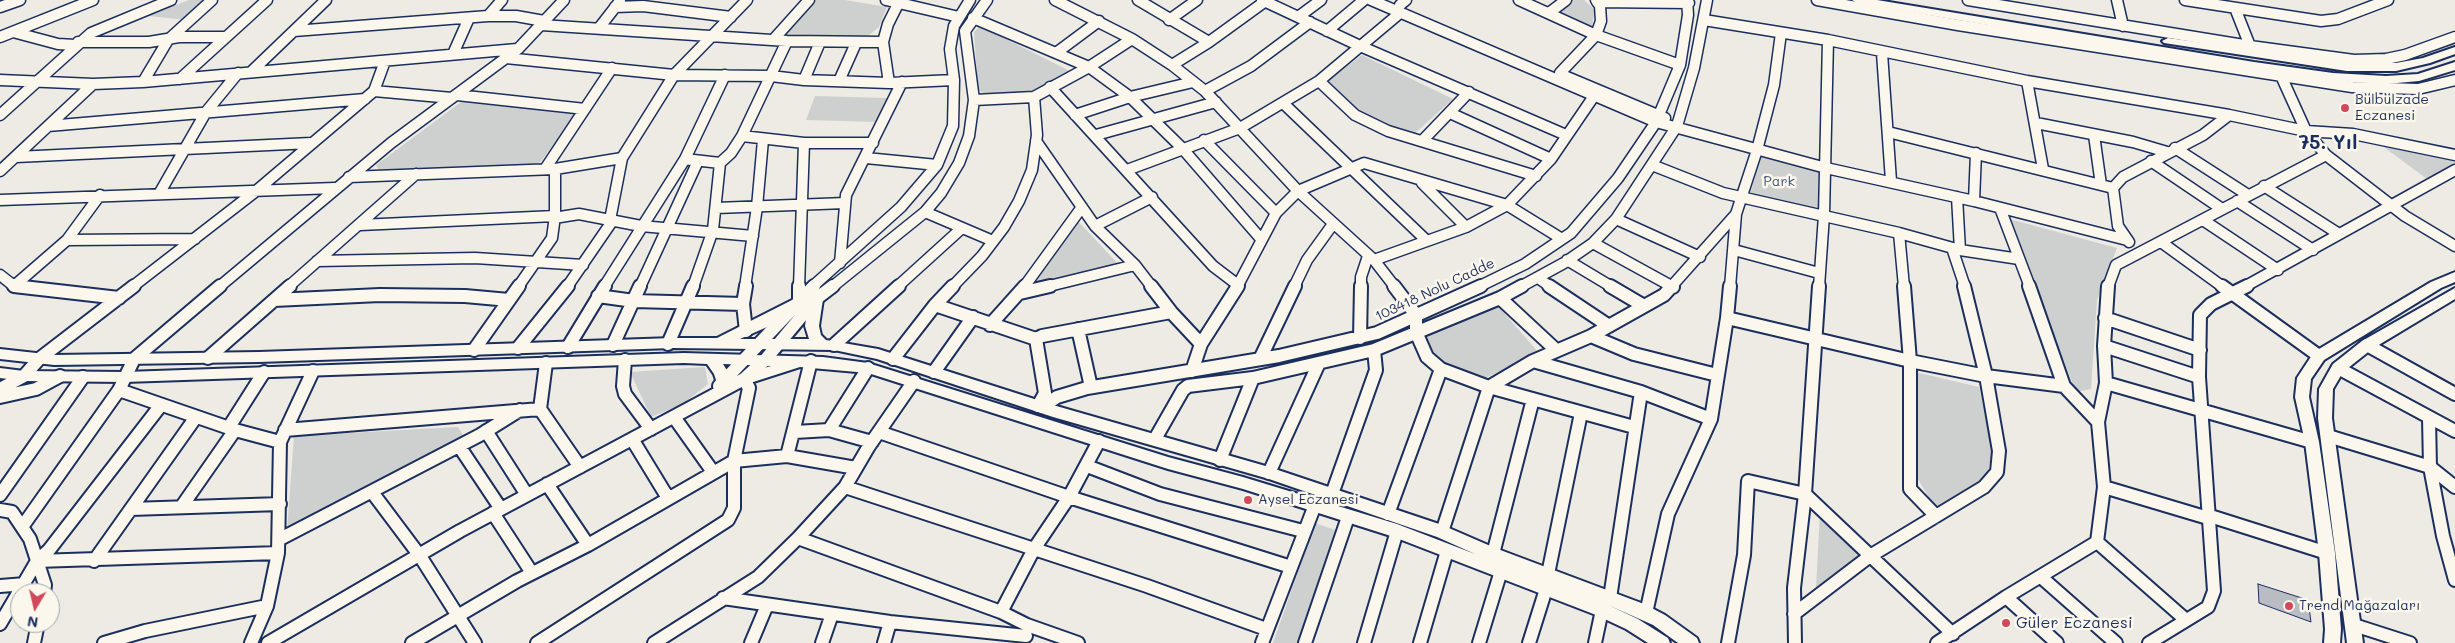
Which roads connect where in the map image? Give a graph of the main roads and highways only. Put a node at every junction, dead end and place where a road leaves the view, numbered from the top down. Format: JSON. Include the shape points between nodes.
{"nodes":[{"id":1,"x":1857,"y":0,"type":"edge"},
{"id":2,"x":1910,"y":0,"type":"edge"},
{"id":3,"x":2455,"y":50,"type":"edge"},
{"id":4,"x":2455,"y":66,"type":"edge"},
{"id":5,"x":2455,"y":277,"type":"edge"},
{"id":6,"x":2454,"y":295,"type":"edge"},
{"id":7,"x":816,"y":299,"type":"road end"},
{"id":8,"x":797,"y":301,"type":"road end"},
{"id":9,"x":714,"y":344,"type":"junction"},
{"id":10,"x":829,"y":345,"type":"junction"},
{"id":11,"x":0,"y":354,"type":"edge"},
{"id":12,"x":711,"y":359,"type":"junction"},
{"id":13,"x":811,"y":361,"type":"junction"},
{"id":14,"x":0,"y":373,"type":"edge"},
{"id":15,"x":744,"y":379,"type":"road end"},
{"id":16,"x":723,"y":382,"type":"road end"},
{"id":17,"x":1547,"y":582,"type":"junction"},
{"id":18,"x":1606,"y":604,"type":"junction"},
{"id":19,"x":1662,"y":643,"type":"edge"},
{"id":20,"x":1691,"y":643,"type":"edge"},
{"id":21,"x":2332,"y":643,"type":"edge"},
{"id":22,"x":2355,"y":643,"type":"edge"}],
"edges":[{"from":1,"to":4,"type":"main road","via":[[2254,66],[2333,76],[2386,80],[2418,77]]},
{"from":2,"to":3,"type":"main road","via":[[2346,67],[2396,67],[2426,61]]},
{"from":5,"to":21,"type":"main road","via":[[2436,285],[2319,356],[2304,378],[2302,397],[2312,442],[2327,553]]},
{"from":6,"to":22,"type":"main road","via":[[2367,345],[2338,368],[2326,389],[2325,418]]},
{"from":7,"to":10,"type":"main road","via":[[812,326],[816,337]]},
{"from":8,"to":9,"type":"main road","via":[[746,331]]},
{"from":9,"to":10,"type":"main road"},
{"from":9,"to":11,"type":"main road","via":[[208,358],[39,359]]},
{"from":10,"to":17,"type":"main road","via":[[893,359],[1269,473],[1442,532]]},
{"from":12,"to":13,"type":"main road"},
{"from":12,"to":14,"type":"main road","via":[[264,372],[122,384],[83,377]]},
{"from":12,"to":16,"type":"main road","via":[[721,372]]},
{"from":13,"to":15,"type":"main road"},
{"from":13,"to":17,"type":"main road","via":[[868,368],[914,381],[1098,441],[1397,531],[1501,571]]},
{"from":17,"to":18,"type":"main road"},
{"from":18,"to":19,"type":"main road"},
{"from":18,"to":20,"type":"main road","via":[[1646,614]]}]}
